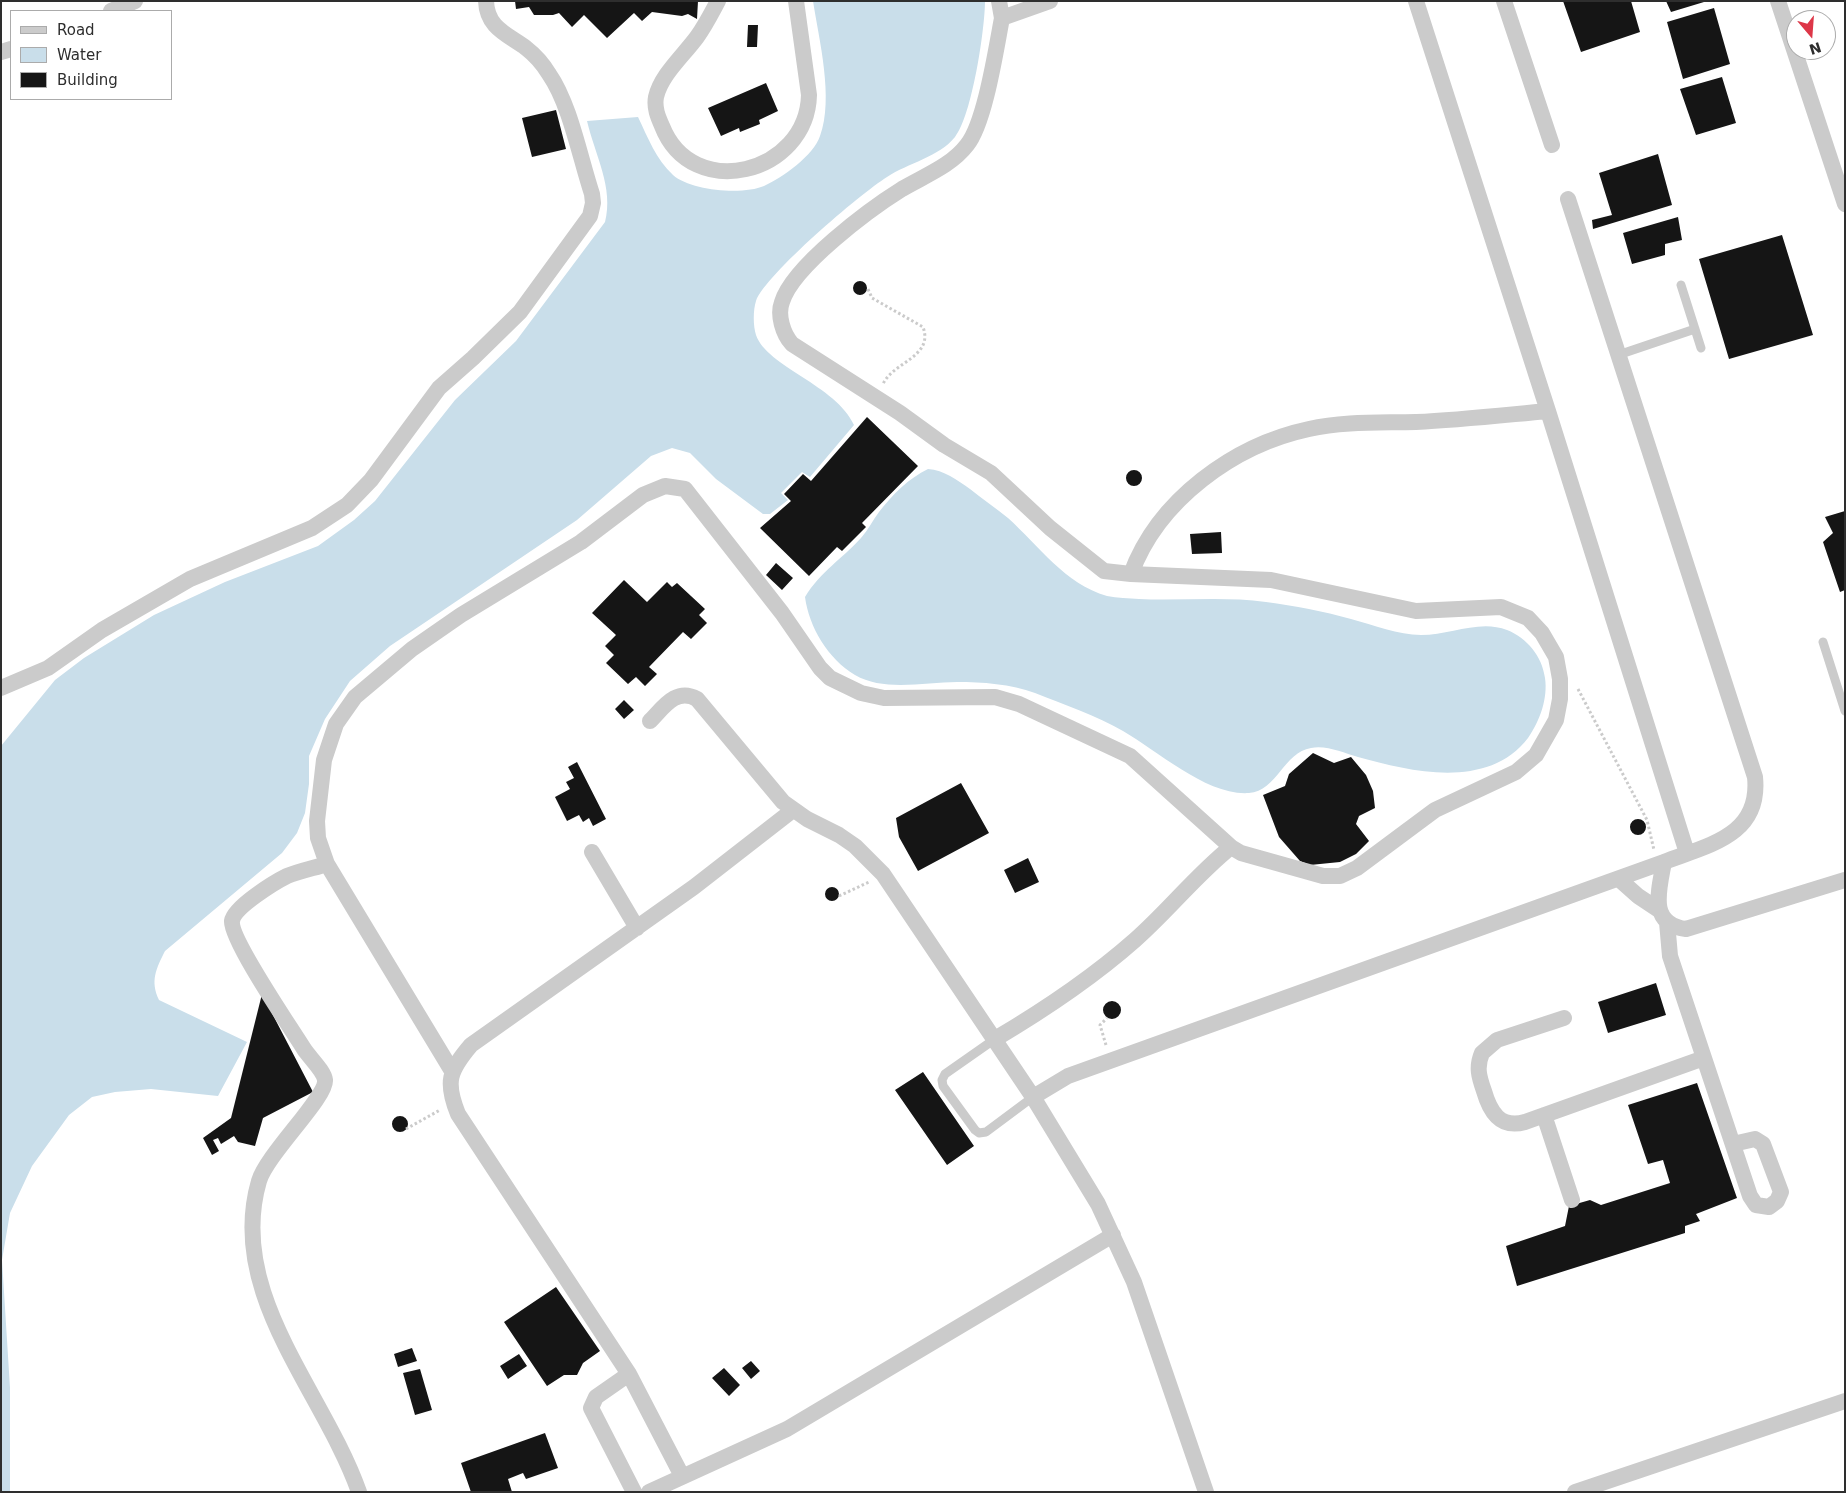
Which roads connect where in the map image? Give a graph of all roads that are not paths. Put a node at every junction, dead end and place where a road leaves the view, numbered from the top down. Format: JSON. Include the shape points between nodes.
{"nodes":[{"id":1,"x":135,"y":1,"type":"edge"},
{"id":2,"x":486,"y":1,"type":"edge"},
{"id":3,"x":718,"y":1,"type":"edge"},
{"id":4,"x":796,"y":1,"type":"edge"},
{"id":5,"x":999,"y":1,"type":"edge"},
{"id":6,"x":1050,"y":1,"type":"edge"},
{"id":7,"x":1416,"y":1,"type":"edge"},
{"id":8,"x":1504,"y":1,"type":"edge"},
{"id":9,"x":1778,"y":1,"type":"edge"},
{"id":10,"x":113,"y":10,"type":"edge"},
{"id":11,"x":1002,"y":18,"type":"junction"},
{"id":12,"x":1552,"y":145,"type":"dead end"},
{"id":13,"x":1568,"y":199,"type":"dead end"},
{"id":14,"x":1845,"y":204,"type":"edge"},
{"id":15,"x":1681,"y":284,"type":"dead end"},
{"id":16,"x":1695,"y":330,"type":"junction"},
{"id":17,"x":1701,"y":348,"type":"dead end"},
{"id":18,"x":1618,"y":355,"type":"junction"},
{"id":19,"x":1548,"y":411,"type":"junction"},
{"id":20,"x":1131,"y":574,"type":"junction"},
{"id":21,"x":1823,"y":642,"type":"dead end"},
{"id":22,"x":1,"y":688,"type":"edge"},
{"id":23,"x":1845,"y":711,"type":"edge"},
{"id":24,"x":650,"y":721,"type":"dead end"},
{"id":25,"x":793,"y":810,"type":"junction"},
{"id":26,"x":1231,"y":847,"type":"junction"},
{"id":27,"x":592,"y":852,"type":"dead end"},
{"id":28,"x":1687,"y":853,"type":"junction"},
{"id":29,"x":327,"y":864,"type":"junction"},
{"id":30,"x":1662,"y":864,"type":"junction"},
{"id":31,"x":1620,"y":880,"type":"junction"},
{"id":32,"x":1845,"y":880,"type":"edge"},
{"id":33,"x":1663,"y":916,"type":"junction"},
{"id":34,"x":637,"y":928,"type":"junction"},
{"id":35,"x":1564,"y":1018,"type":"dead end"},
{"id":36,"x":995,"y":1039,"type":"junction"},
{"id":37,"x":1704,"y":1058,"type":"junction"},
{"id":38,"x":452,"y":1072,"type":"junction"},
{"id":39,"x":1033,"y":1097,"type":"junction"},
{"id":40,"x":1544,"y":1115,"type":"junction"},
{"id":41,"x":1733,"y":1144,"type":"dead end"},
{"id":42,"x":1572,"y":1200,"type":"dead end"},
{"id":43,"x":1114,"y":1235,"type":"junction"},
{"id":44,"x":629,"y":1374,"type":"junction"},
{"id":45,"x":1845,"y":1401,"type":"edge"},
{"id":46,"x":682,"y":1476,"type":"junction"},
{"id":47,"x":359,"y":1492,"type":"edge"},
{"id":48,"x":634,"y":1492,"type":"edge"},
{"id":49,"x":649,"y":1492,"type":"edge"},
{"id":50,"x":1206,"y":1492,"type":"edge"},
{"id":51,"x":1575,"y":1492,"type":"edge"}],
"edges":[{"from":1,"to":10,"type":"street"},
{"from":2,"to":22,"type":"street","via":[[494,27],[533,54],[561,96],[592,194],[590,216],[520,312],[439,388],[371,480],[347,506],[312,528],[190,579],[102,630],[48,668]]},
{"from":3,"to":4,"type":"street","via":[[707,22],[661,85],[655,111],[667,139],[678,153],[698,165],[719,171],[738,171],[773,160],[794,140],[805,120],[809,95]]},
{"from":5,"to":11,"type":"street"},
{"from":6,"to":11,"type":"street"},
{"from":7,"to":19,"type":"street"},
{"from":8,"to":12,"type":"street"},
{"from":9,"to":14,"type":"street"},
{"from":11,"to":20,"type":"street","via":[[978,124],[967,146],[931,174],[902,189],[844,230],[796,278],[782,301],[780,310],[784,329],[792,344],[991,473],[1050,528],[1104,571]]},
{"from":13,"to":18,"type":"street"},
{"from":15,"to":16,"type":"lane"},
{"from":16,"to":17,"type":"lane"},
{"from":16,"to":18,"type":"lane"},
{"from":18,"to":28,"type":"street","via":[[1755,777],[1754,804],[1741,827],[1723,839]]},
{"from":19,"to":20,"type":"street","via":[[1417,422],[1352,423],[1309,428],[1261,444],[1226,461],[1180,498],[1139,552]]},
{"from":19,"to":28,"type":"street"},
{"from":20,"to":26,"type":"street","via":[[1271,580],[1416,611],[1501,607],[1524,616],[1542,633],[1556,657],[1560,699],[1556,720],[1536,755],[1508,776],[1435,810],[1348,874],[1323,876],[1250,856]]},
{"from":21,"to":23,"type":"lane"},
{"from":24,"to":25,"type":"street","via":[[673,698],[686,695],[697,699],[774,792]]},
{"from":25,"to":34,"type":"street"},
{"from":25,"to":36,"type":"street","via":[[855,846],[884,874]]},
{"from":26,"to":29,"type":"street","via":[[1130,756],[1020,704],[994,697],[884,698],[862,693],[830,678],[685,489],[665,486],[643,495],[581,542],[461,615],[412,649],[355,696],[336,724],[324,760],[317,821],[318,838]]},
{"from":26,"to":36,"type":"street","via":[[1191,882],[1136,939],[1038,1013]]},
{"from":27,"to":34,"type":"street"},
{"from":28,"to":30,"type":"street"},
{"from":29,"to":38,"type":"street"},
{"from":29,"to":47,"type":"street","via":[[276,881],[235,912],[232,921],[240,946],[310,1059],[325,1077],[326,1086],[320,1097],[291,1131],[261,1176],[252,1217],[252,1240],[258,1274],[276,1326]]},
{"from":30,"to":31,"type":"street"},
{"from":30,"to":33,"type":"street"},
{"from":31,"to":33,"type":"street"},
{"from":31,"to":39,"type":"street","via":[[1110,1060],[1062,1079]]},
{"from":32,"to":33,"type":"street","via":[[1693,928],[1680,928]]},
{"from":33,"to":37,"type":"street","via":[[1670,956]]},
{"from":34,"to":38,"type":"street","via":[[471,1046]]},
{"from":35,"to":40,"type":"street","via":[[1491,1043],[1482,1053],[1478,1066],[1487,1103],[1499,1119],[1518,1124]]},
{"from":36,"to":39,"type":"street"},
{"from":36,"to":39,"type":"lane","via":[[945,1074],[943,1086],[979,1133],[986,1132]]},
{"from":37,"to":40,"type":"street"},
{"from":37,"to":41,"type":"street"},
{"from":38,"to":44,"type":"street","via":[[450,1085],[458,1114]]},
{"from":39,"to":43,"type":"street","via":[[1082,1174]]},
{"from":40,"to":42,"type":"street"},
{"from":43,"to":46,"type":"street","via":[[787,1430]]},
{"from":43,"to":50,"type":"street","via":[[1148,1321]]},
{"from":44,"to":46,"type":"street"},
{"from":44,"to":48,"type":"street","via":[[596,1397],[591,1408]]},
{"from":45,"to":51,"type":"street"},
{"from":46,"to":49,"type":"street"}]}
